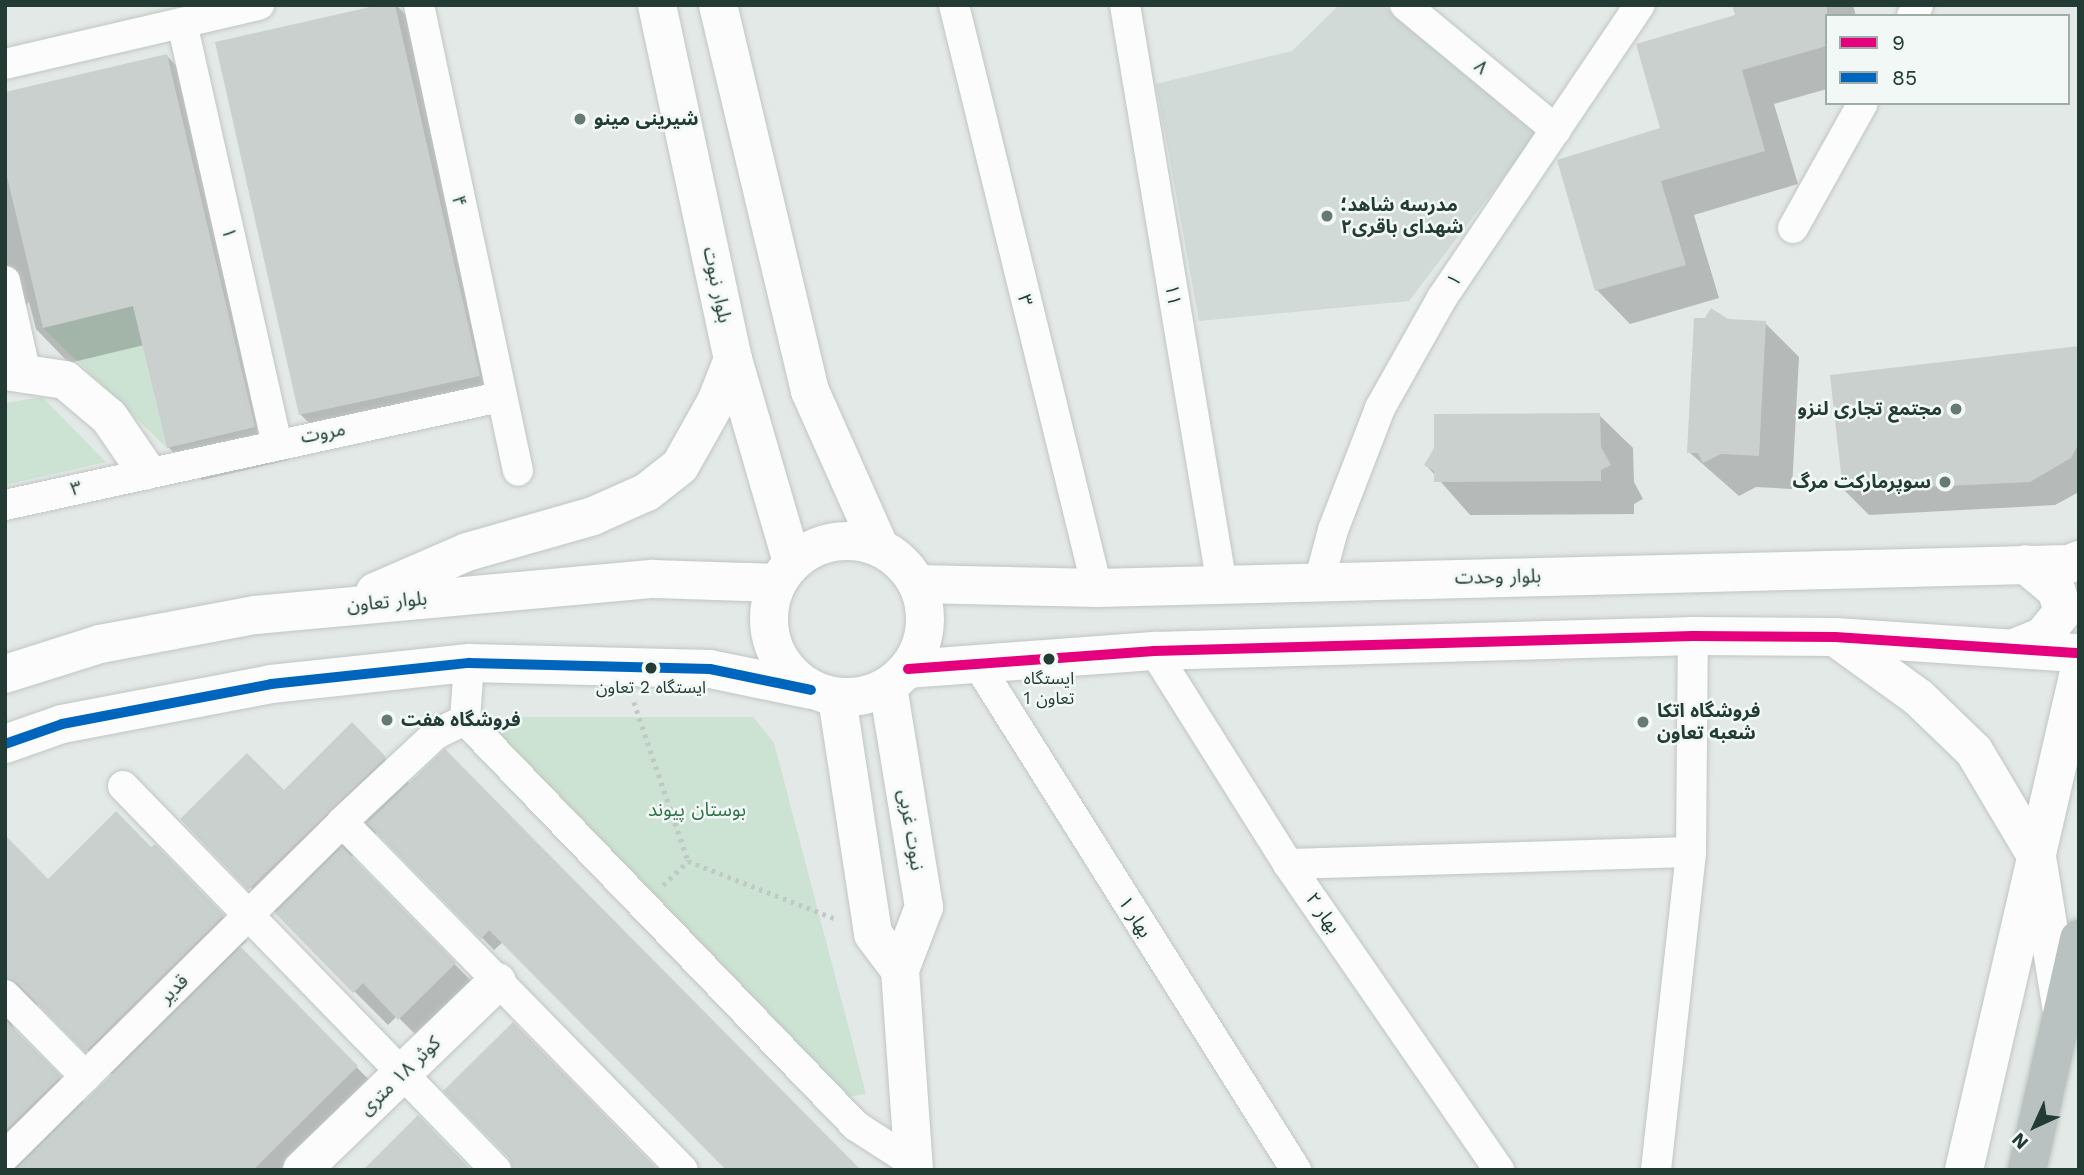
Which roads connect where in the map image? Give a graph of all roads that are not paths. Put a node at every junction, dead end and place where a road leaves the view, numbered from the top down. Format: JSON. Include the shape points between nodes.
{"nodes":[{"id":1,"x":259,"y":5,"type":"edge"},
{"id":2,"x":419,"y":5,"type":"edge"},
{"id":3,"x":657,"y":5,"type":"edge"},
{"id":4,"x":719,"y":5,"type":"edge"},
{"id":5,"x":1125,"y":5,"type":"edge"},
{"id":6,"x":1405,"y":5,"type":"edge"},
{"id":7,"x":1640,"y":5,"type":"edge"},
{"id":8,"x":962,"y":8,"type":"edge"},
{"id":9,"x":182,"y":23,"type":"junction"},
{"id":10,"x":5,"y":64,"type":"edge"},
{"id":11,"x":1862,"y":105,"type":"edge"},
{"id":12,"x":1556,"y":130,"type":"junction"},
{"id":13,"x":1793,"y":228,"type":"dead end"},
{"id":14,"x":5,"y":281,"type":"edge"},
{"id":15,"x":733,"y":359,"type":"junction"},
{"id":16,"x":16,"y":373,"type":"edge"},
{"id":17,"x":500,"y":397,"type":"junction"},
{"id":18,"x":277,"y":443,"type":"junction"},
{"id":19,"x":146,"y":471,"type":"junction"},
{"id":20,"x":518,"y":471,"type":"dead end"},
{"id":21,"x":5,"y":505,"type":"edge"},
{"id":22,"x":880,"y":548,"type":"junction"},
{"id":23,"x":2079,"y":560,"type":"edge"},
{"id":24,"x":2025,"y":564,"type":"junction"},
{"id":25,"x":784,"y":572,"type":"junction"},
{"id":26,"x":1319,"y":582,"type":"junction"},
{"id":27,"x":917,"y":584,"type":"junction"},
{"id":28,"x":1222,"y":585,"type":"junction"},
{"id":29,"x":1097,"y":588,"type":"junction"},
{"id":30,"x":343,"y":605,"type":"junction"},
{"id":31,"x":1693,"y":636,"type":"junction"},
{"id":32,"x":1835,"y":637,"type":"junction"},
{"id":33,"x":2014,"y":648,"type":"junction"},
{"id":34,"x":1154,"y":651,"type":"junction"},
{"id":35,"x":2079,"y":653,"type":"edge"},
{"id":36,"x":469,"y":663,"type":"junction"},
{"id":37,"x":977,"y":663,"type":"junction"},
{"id":38,"x":2079,"y":672,"type":"edge"},
{"id":39,"x":5,"y":674,"type":"edge"},
{"id":40,"x":898,"y":678,"type":"junction"},
{"id":41,"x":824,"y":694,"type":"junction"},
{"id":42,"x":465,"y":720,"type":"junction"},
{"id":43,"x":5,"y":744,"type":"edge"},
{"id":44,"x":123,"y":786,"type":"dead end"},
{"id":45,"x":342,"y":822,"type":"junction"},
{"id":46,"x":1691,"y":852,"type":"junction"},
{"id":47,"x":2037,"y":858,"type":"junction"},
{"id":48,"x":1289,"y":864,"type":"junction"},
{"id":49,"x":248,"y":916,"type":"junction"},
{"id":50,"x":2079,"y":939,"type":"edge"},
{"id":51,"x":900,"y":970,"type":"junction"},
{"id":52,"x":497,"y":982,"type":"junction"},
{"id":53,"x":5,"y":995,"type":"edge"},
{"id":54,"x":2062,"y":1011,"type":"junction"},
{"id":55,"x":401,"y":1074,"type":"junction"},
{"id":56,"x":86,"y":1077,"type":"junction"},
{"id":57,"x":5,"y":1156,"type":"edge"},
{"id":58,"x":914,"y":1167,"type":"edge"},
{"id":59,"x":302,"y":1170,"type":"edge"},
{"id":60,"x":496,"y":1170,"type":"edge"},
{"id":61,"x":683,"y":1170,"type":"edge"},
{"id":62,"x":1296,"y":1170,"type":"edge"},
{"id":63,"x":1499,"y":1170,"type":"edge"},
{"id":64,"x":1656,"y":1170,"type":"edge"},
{"id":65,"x":1965,"y":1170,"type":"edge"},
{"id":66,"x":2027,"y":1170,"type":"edge"}],
"edges":[{"from":1,"to":9,"type":"street"},
{"from":2,"to":17,"type":"street","name":"۴"},
{"from":3,"to":15,"type":"main road","name":"بلوار نبوت"},
{"from":4,"to":22,"type":"main road","via":[[810,391]]},
{"from":5,"to":28,"type":"street","name":"۱۱"},
{"from":6,"to":12,"type":"street","name":"۸"},
{"from":7,"to":12,"type":"street","name":"۱"},
{"from":8,"to":29,"type":"street","name":"۳"},
{"from":9,"to":10,"type":"street"},
{"from":9,"to":18,"type":"street","name":"۱"},
{"from":11,"to":13,"type":"street"},
{"from":12,"to":26,"type":"street","name":"۱","via":[[1442,298],[1380,408],[1333,530]]},
{"from":14,"to":16,"type":"street"},
{"from":15,"to":25,"type":"main road","name":"بلوار نبوت"},
{"from":15,"to":30,"type":"main road","via":[[702,432],[681,466],[647,492],[593,516],[467,552]]},
{"from":16,"to":19,"type":"main road","via":[[65,380],[109,417]]},
{"from":17,"to":18,"type":"street","name":"مروت"},
{"from":17,"to":20,"type":"street","name":"۴"},
{"from":18,"to":19,"type":"street","name":"مروت"},
{"from":19,"to":21,"type":"street","name":"۳"},
{"from":22,"to":25,"type":"main road","via":[[844,540],[807,550]]},
{"from":22,"to":27,"type":"main road","via":[[902,563]]},
{"from":23,"to":24,"type":"main road","name":"بلوار وحدت"},
{"from":24,"to":26,"type":"main road","name":"بلوار وحدت"},
{"from":24,"to":33,"type":"main road","via":[[2056,590],[2063,611],[2043,636]]},
{"from":25,"to":30,"type":"main road","name":"بلوار تعاون"},
{"from":25,"to":41,"type":"main road","via":[[769,606],[769,631],[776,654],[791,675]]},
{"from":26,"to":28,"type":"main road","name":"بلوار وحدت"},
{"from":27,"to":29,"type":"main road","name":"بلوار وحدت"},
{"from":27,"to":40,"type":"main road","via":[[925,628]]},
{"from":28,"to":29,"type":"main road","name":"بلوار وحدت"},
{"from":30,"to":39,"type":"main road","name":"بلوار تعاون","via":[[255,615],[100,644]]},
{"from":31,"to":32,"type":"main road"},
{"from":31,"to":34,"type":"main road"},
{"from":31,"to":46,"type":"street"},
{"from":32,"to":33,"type":"main road"},
{"from":32,"to":47,"type":"main road","via":[[1918,697],[1974,751]]},
{"from":33,"to":35,"type":"main road"},
{"from":34,"to":37,"type":"main road"},
{"from":34,"to":48,"type":"street","name":"بهار ۲"},
{"from":36,"to":41,"type":"main road","via":[[710,670]]},
{"from":36,"to":42,"type":"street"},
{"from":36,"to":43,"type":"main road","via":[[271,684],[62,724]]},
{"from":37,"to":40,"type":"main road"},
{"from":37,"to":62,"type":"street","name":"بهار ۱"},
{"from":38,"to":47,"type":"main road"},
{"from":40,"to":41,"type":"main road","via":[[864,697]]},
{"from":40,"to":51,"type":"main road","name":"نبوت غربی","via":[[924,907]]},
{"from":41,"to":51,"type":"main road","via":[[873,934]]},
{"from":42,"to":45,"type":"street","name":"قدیر","via":[[436,734]]},
{"from":42,"to":58,"type":"street","via":[[856,1126]]},
{"from":44,"to":49,"type":"street"},
{"from":45,"to":49,"type":"street","name":"قدیر"},
{"from":45,"to":52,"type":"street"},
{"from":46,"to":48,"type":"street"},
{"from":46,"to":64,"type":"street"},
{"from":47,"to":54,"type":"main road"},
{"from":47,"to":65,"type":"main road"},
{"from":48,"to":63,"type":"street","name":"بهار ۲"},
{"from":49,"to":55,"type":"street"},
{"from":49,"to":56,"type":"street","name":"قدیر"},
{"from":50,"to":54,"type":"highway"},
{"from":51,"to":58,"type":"main road","name":"نبوت غربی"},
{"from":52,"to":55,"type":"main road","name":"کوثر ۱۸ متری"},
{"from":52,"to":61,"type":"street"},
{"from":53,"to":56,"type":"street"},
{"from":54,"to":66,"type":"highway"},
{"from":55,"to":59,"type":"main road","name":"کوثر ۱۸ متری"},
{"from":55,"to":60,"type":"street"},
{"from":56,"to":57,"type":"street","name":"قدیر"}]}
